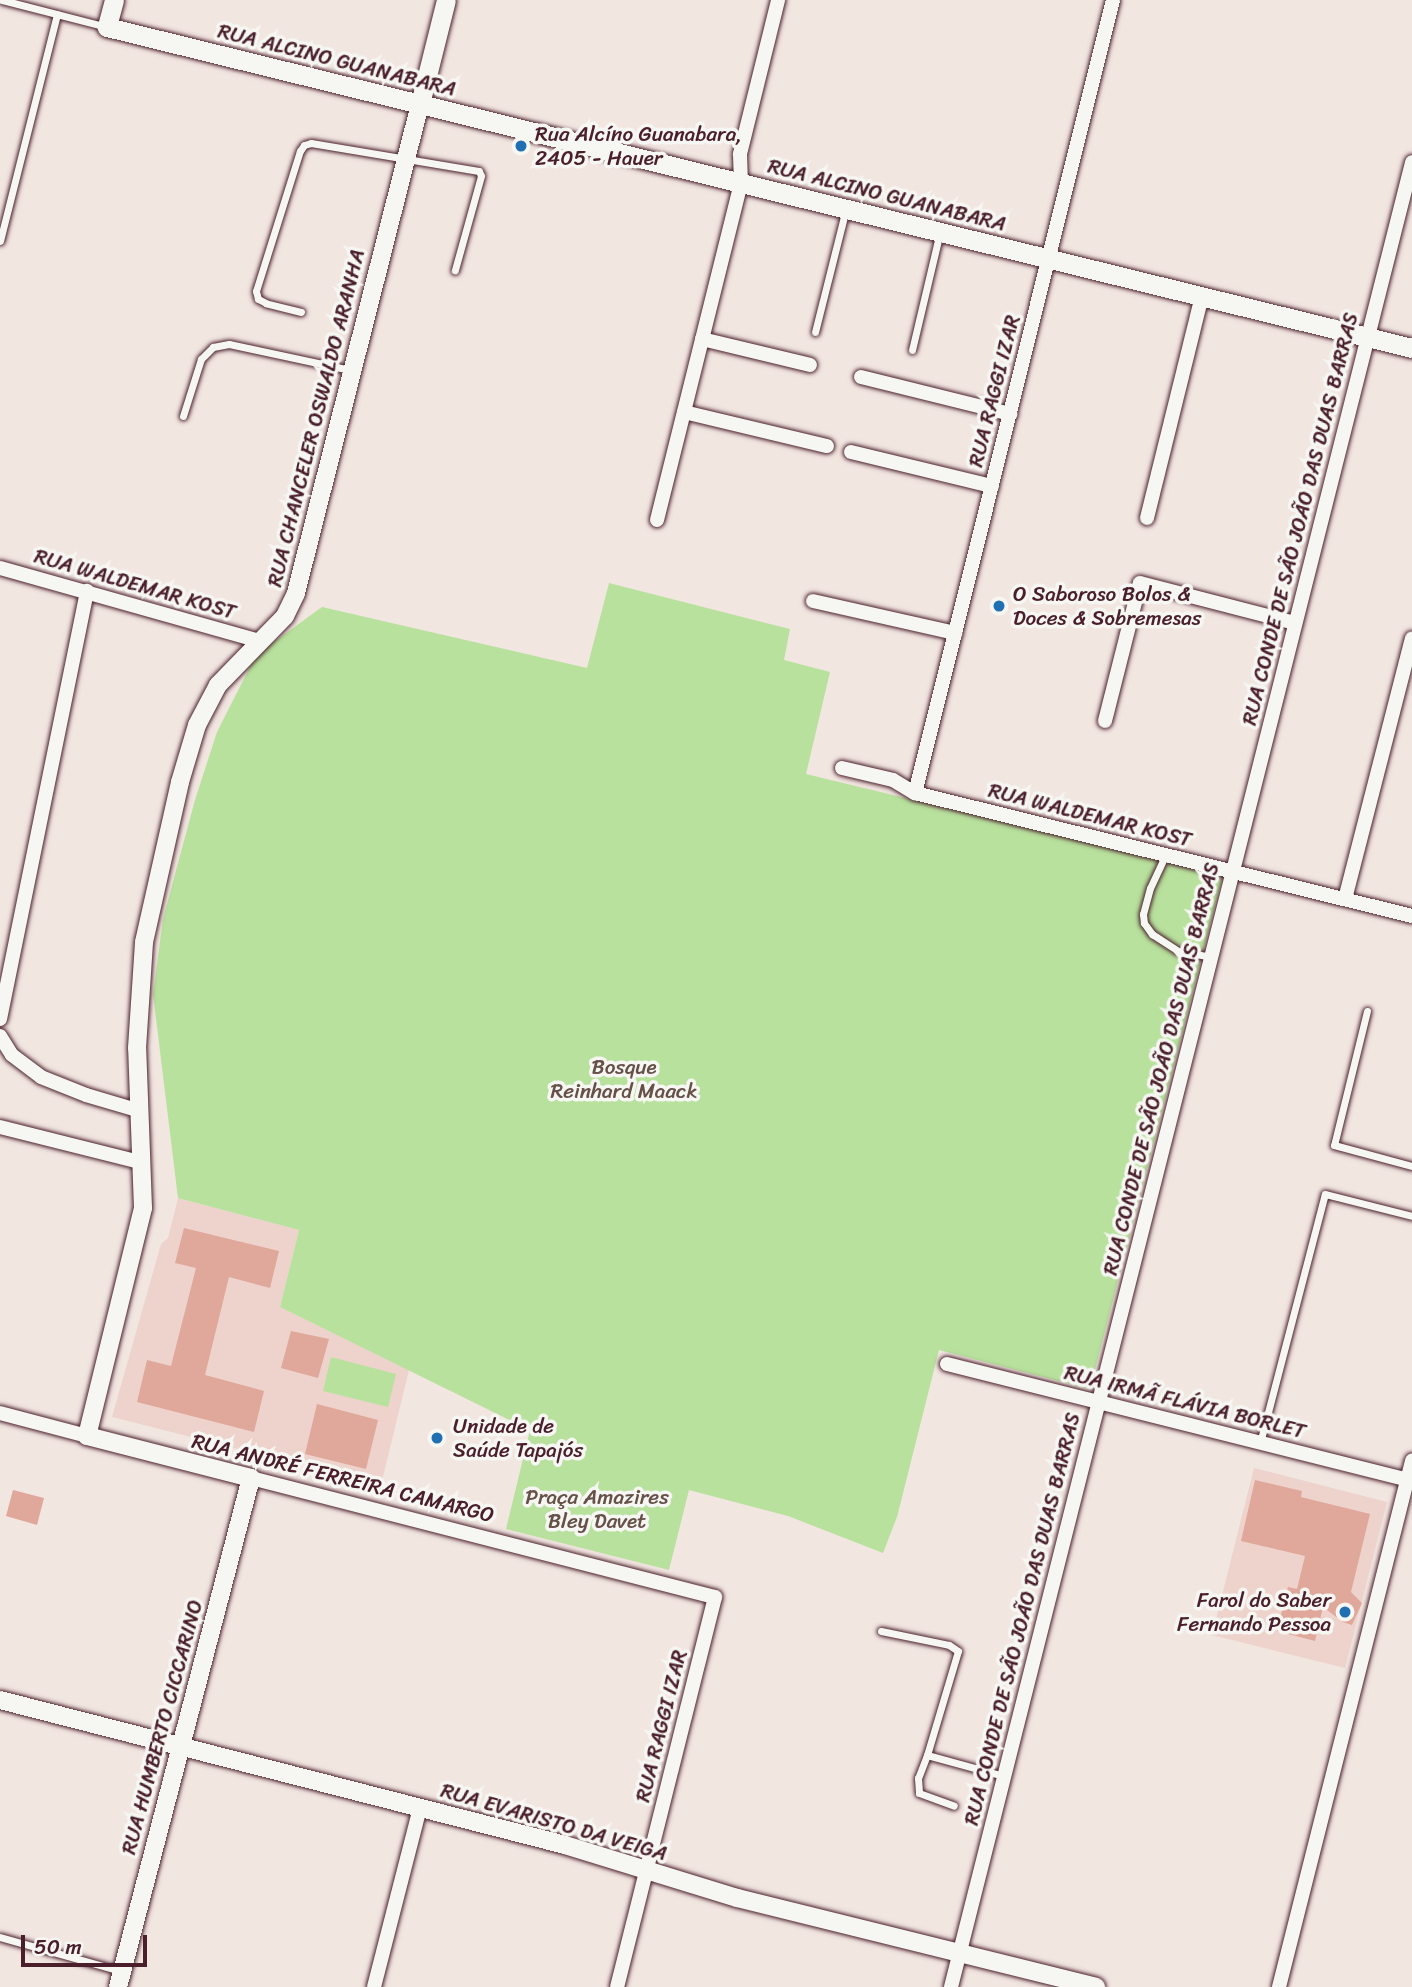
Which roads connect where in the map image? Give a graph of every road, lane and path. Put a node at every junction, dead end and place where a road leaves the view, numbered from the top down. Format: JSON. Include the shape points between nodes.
{"nodes":[{"id":1,"x":2,"y":0,"type":"edge"},
{"id":2,"x":114,"y":0,"type":"edge"},
{"id":3,"x":446,"y":0,"type":"edge"},
{"id":4,"x":778,"y":0,"type":"edge"},
{"id":5,"x":1113,"y":0,"type":"edge"},
{"id":6,"x":57,"y":14,"type":"junction"},
{"id":7,"x":107,"y":27,"type":"junction"},
{"id":8,"x":420,"y":104,"type":"junction"},
{"id":9,"x":405,"y":158,"type":"junction"},
{"id":10,"x":1412,"y":162,"type":"edge"},
{"id":11,"x":741,"y":183,"type":"junction"},
{"id":12,"x":846,"y":208,"type":"junction"},
{"id":13,"x":940,"y":232,"type":"junction"},
{"id":14,"x":0,"y":242,"type":"edge"},
{"id":15,"x":1049,"y":258,"type":"junction"},
{"id":16,"x":455,"y":270,"type":"dead end"},
{"id":17,"x":1202,"y":296,"type":"junction"},
{"id":18,"x":301,"y":312,"type":"dead end"},
{"id":19,"x":815,"y":332,"type":"dead end"},
{"id":20,"x":1368,"y":337,"type":"junction"},
{"id":21,"x":702,"y":340,"type":"junction"},
{"id":22,"x":1412,"y":348,"type":"edge"},
{"id":23,"x":912,"y":350,"type":"dead end"},
{"id":24,"x":810,"y":365,"type":"dead end"},
{"id":25,"x":351,"y":370,"type":"junction"},
{"id":26,"x":861,"y":377,"type":"dead end"},
{"id":27,"x":684,"y":412,"type":"junction"},
{"id":28,"x":1010,"y":414,"type":"junction"},
{"id":29,"x":183,"y":416,"type":"dead end"},
{"id":30,"x":827,"y":446,"type":"dead end"},
{"id":31,"x":850,"y":452,"type":"dead end"},
{"id":32,"x":992,"y":486,"type":"junction"},
{"id":33,"x":1147,"y":518,"type":"dead end"},
{"id":34,"x":657,"y":520,"type":"dead end"},
{"id":35,"x":0,"y":568,"type":"edge"},
{"id":36,"x":87,"y":590,"type":"junction"},
{"id":37,"x":813,"y":601,"type":"dead end"},
{"id":38,"x":1295,"y":623,"type":"junction"},
{"id":39,"x":955,"y":633,"type":"junction"},
{"id":40,"x":1412,"y":638,"type":"edge"},
{"id":41,"x":259,"y":641,"type":"junction"},
{"id":42,"x":1105,"y":721,"type":"dead end"},
{"id":43,"x":842,"y":768,"type":"dead end"},
{"id":44,"x":915,"y":793,"type":"junction"},
{"id":45,"x":1166,"y":855,"type":"junction"},
{"id":46,"x":1233,"y":872,"type":"junction"},
{"id":47,"x":1345,"y":899,"type":"junction"},
{"id":48,"x":1412,"y":916,"type":"edge"},
{"id":49,"x":1211,"y":957,"type":"junction"},
{"id":50,"x":1367,"y":1011,"type":"dead end"},
{"id":51,"x":0,"y":1019,"type":"edge"},
{"id":52,"x":0,"y":1036,"type":"edge"},
{"id":53,"x":140,"y":1111,"type":"junction"},
{"id":54,"x":0,"y":1127,"type":"edge"},
{"id":55,"x":143,"y":1163,"type":"junction"},
{"id":56,"x":1412,"y":1166,"type":"edge"},
{"id":57,"x":1412,"y":1216,"type":"edge"},
{"id":58,"x":947,"y":1364,"type":"dead end"},
{"id":59,"x":1098,"y":1402,"type":"junction"},
{"id":60,"x":0,"y":1413,"type":"edge"},
{"id":61,"x":87,"y":1436,"type":"junction"},
{"id":62,"x":1260,"y":1443,"type":"junction"},
{"id":63,"x":1412,"y":1461,"type":"edge"},
{"id":64,"x":251,"y":1478,"type":"junction"},
{"id":65,"x":1410,"y":1480,"type":"edge"},
{"id":66,"x":715,"y":1597,"type":"joint"},
{"id":67,"x":881,"y":1631,"type":"dead end"},
{"id":68,"x":0,"y":1700,"type":"edge"},
{"id":69,"x":180,"y":1746,"type":"junction"},
{"id":70,"x":927,"y":1755,"type":"junction"},
{"id":71,"x":1004,"y":1776,"type":"junction"},
{"id":72,"x":954,"y":1805,"type":"dead end"},
{"id":73,"x":420,"y":1808,"type":"junction"},
{"id":74,"x":646,"y":1871,"type":"junction"},
{"id":75,"x":0,"y":1937,"type":"edge"},
{"id":76,"x":959,"y":1953,"type":"junction"},
{"id":77,"x":120,"y":1979,"type":"edge"},
{"id":78,"x":374,"y":1987,"type":"edge"},
{"id":79,"x":617,"y":1987,"type":"edge"},
{"id":80,"x":950,"y":1987,"type":"edge"},
{"id":81,"x":1096,"y":1987,"type":"edge"},
{"id":82,"x":1279,"y":1987,"type":"edge"}],
"edges":[{"from":1,"to":6,"type":"lane"},
{"from":2,"to":7,"type":"main road"},
{"from":3,"to":8,"type":"main road","name":"RUA CHANCELER OSWALDO ARANHA"},
{"from":4,"to":11,"type":"street","via":[[740,154]]},
{"from":5,"to":15,"type":"street","name":"RUA RAGGI IZAR"},
{"from":6,"to":7,"type":"lane"},
{"from":6,"to":14,"type":"lane"},
{"from":7,"to":8,"type":"main road","name":"RUA ALCINO GUANABARA"},
{"from":8,"to":9,"type":"street","name":"RUA CHANCELER OSWALDO ARANHA"},
{"from":8,"to":11,"type":"main road","name":"RUA ALCINO GUANABARA"},
{"from":9,"to":16,"type":"lane","via":[[479,171]]},
{"from":9,"to":18,"type":"lane","via":[[304,145],[256,292],[265,303]]},
{"from":9,"to":25,"type":"street","name":"RUA CHANCELER OSWALDO ARANHA"},
{"from":10,"to":20,"type":"street","name":"RUA CONDE DE SÃO JOÃO DAS DUAS BARRAS"},
{"from":11,"to":12,"type":"main road","name":"RUA ALCINO GUANABARA"},
{"from":11,"to":21,"type":"street"},
{"from":12,"to":13,"type":"main road","name":"RUA ALCINO GUANABARA"},
{"from":12,"to":19,"type":"lane"},
{"from":13,"to":15,"type":"main road","name":"RUA ALCINO GUANABARA"},
{"from":13,"to":23,"type":"lane"},
{"from":15,"to":17,"type":"main road","name":"RUA ALCINO GUANABARA"},
{"from":15,"to":28,"type":"street","name":"RUA RAGGI IZAR"},
{"from":17,"to":20,"type":"main road","name":"RUA ALCINO GUANABARA"},
{"from":17,"to":33,"type":"street"},
{"from":20,"to":22,"type":"main road","name":"RUA ALCINO GUANABARA"},
{"from":20,"to":38,"type":"street","name":"RUA CONDE DE SÃO JOÃO DAS DUAS BARRAS"},
{"from":21,"to":24,"type":"street"},
{"from":21,"to":27,"type":"street"},
{"from":25,"to":29,"type":"lane","via":[[229,344],[213,347],[201,359]]},
{"from":25,"to":41,"type":"street","name":"RUA CHANCELER OSWALDO ARANHA","via":[[296,593],[285,616]]},
{"from":26,"to":28,"type":"street"},
{"from":27,"to":30,"type":"street"},
{"from":27,"to":34,"type":"street"},
{"from":28,"to":32,"type":"street","name":"RUA RAGGI IZAR"},
{"from":31,"to":32,"type":"street"},
{"from":32,"to":39,"type":"street","name":"RUA RAGGI IZAR"},
{"from":35,"to":36,"type":"street","name":"RUA WALDEMAR KOST"},
{"from":36,"to":41,"type":"street","name":"RUA WALDEMAR KOST"},
{"from":36,"to":51,"type":"street"},
{"from":37,"to":39,"type":"street"},
{"from":38,"to":42,"type":"street","via":[[1140,583]]},
{"from":38,"to":46,"type":"street","name":"RUA CONDE DE SÃO JOÃO DAS DUAS BARRAS"},
{"from":39,"to":44,"type":"street","name":"RUA RAGGI IZAR"},
{"from":40,"to":47,"type":"street"},
{"from":41,"to":53,"type":"street","name":"RUA CHANCELER OSWALDO ARANHA","via":[[218,685],[182,772],[144,942],[138,1014]]},
{"from":43,"to":44,"type":"street","name":"RUA WALDEMAR KOST","via":[[893,780]]},
{"from":44,"to":45,"type":"street","name":"RUA WALDEMAR KOST"},
{"from":45,"to":46,"type":"street","name":"RUA WALDEMAR KOST"},
{"from":45,"to":49,"type":"lane","via":[[1145,904],[1144,923],[1178,951]]},
{"from":46,"to":47,"type":"street","name":"RUA WALDEMAR KOST"},
{"from":46,"to":49,"type":"street","name":"RUA CONDE DE SÃO JOÃO DAS DUAS BARRAS"},
{"from":47,"to":48,"type":"street","name":"RUA WALDEMAR KOST"},
{"from":49,"to":59,"type":"street","name":"RUA CONDE DE SÃO JOÃO DAS DUAS BARRAS"},
{"from":50,"to":56,"type":"lane","via":[[1334,1145]]},
{"from":52,"to":53,"type":"street","via":[[12,1055],[41,1077]]},
{"from":53,"to":55,"type":"street","name":"RUA CHANCELER OSWALDO ARANHA"},
{"from":54,"to":55,"type":"street"},
{"from":55,"to":61,"type":"street","name":"RUA CHANCELER OSWALDO ARANHA","via":[[139,1233]]},
{"from":57,"to":62,"type":"lane","via":[[1325,1194]]},
{"from":58,"to":59,"type":"street","name":"RUA IRMÃ FLÁVIA BORLET"},
{"from":59,"to":62,"type":"street","name":"RUA IRMÃ FLÁVIA BORLET"},
{"from":59,"to":71,"type":"street","name":"RUA CONDE DE SÃO JOÃO DAS DUAS BARRAS"},
{"from":60,"to":61,"type":"street","name":"RUA ANDRÉ FERREIRA CAMARGO"},
{"from":61,"to":64,"type":"street","name":"RUA ANDRÉ FERREIRA CAMARGO"},
{"from":62,"to":65,"type":"street","name":"RUA IRMÃ FLÁVIA BORLET"},
{"from":63,"to":65,"type":"street"},
{"from":64,"to":66,"type":"street","name":"RUA ANDRÉ FERREIRA CAMARGO"},
{"from":64,"to":69,"type":"street","name":"RUA HUMBERTO CICCARINO"},
{"from":65,"to":82,"type":"street"},
{"from":66,"to":74,"type":"street","name":"RUA RAGGI IZAR"},
{"from":67,"to":70,"type":"lane","via":[[949,1645],[958,1651]]},
{"from":68,"to":69,"type":"street","name":"RUA EVARISTO DA VEIGA"},
{"from":69,"to":73,"type":"street","name":"RUA EVARISTO DA VEIGA"},
{"from":69,"to":77,"type":"street","name":"RUA HUMBERTO CICCARINO"},
{"from":70,"to":71,"type":"lane"},
{"from":70,"to":72,"type":"lane","via":[[918,1779],[919,1793]]},
{"from":71,"to":76,"type":"street","name":"RUA CONDE DE SÃO JOÃO DAS DUAS BARRAS"},
{"from":73,"to":74,"type":"street","name":"RUA EVARISTO DA VEIGA"},
{"from":73,"to":78,"type":"street"},
{"from":74,"to":76,"type":"street","name":"RUA EVARISTO DA VEIGA"},
{"from":74,"to":79,"type":"street","name":"RUA RAGGI IZAR"},
{"from":75,"to":77,"type":"lane"},
{"from":76,"to":80,"type":"street","name":"RUA CONDE DE SÃO JOÃO DAS DUAS BARRAS"},
{"from":76,"to":81,"type":"street","name":"RUA EVARISTO DA VEIGA"}]}
